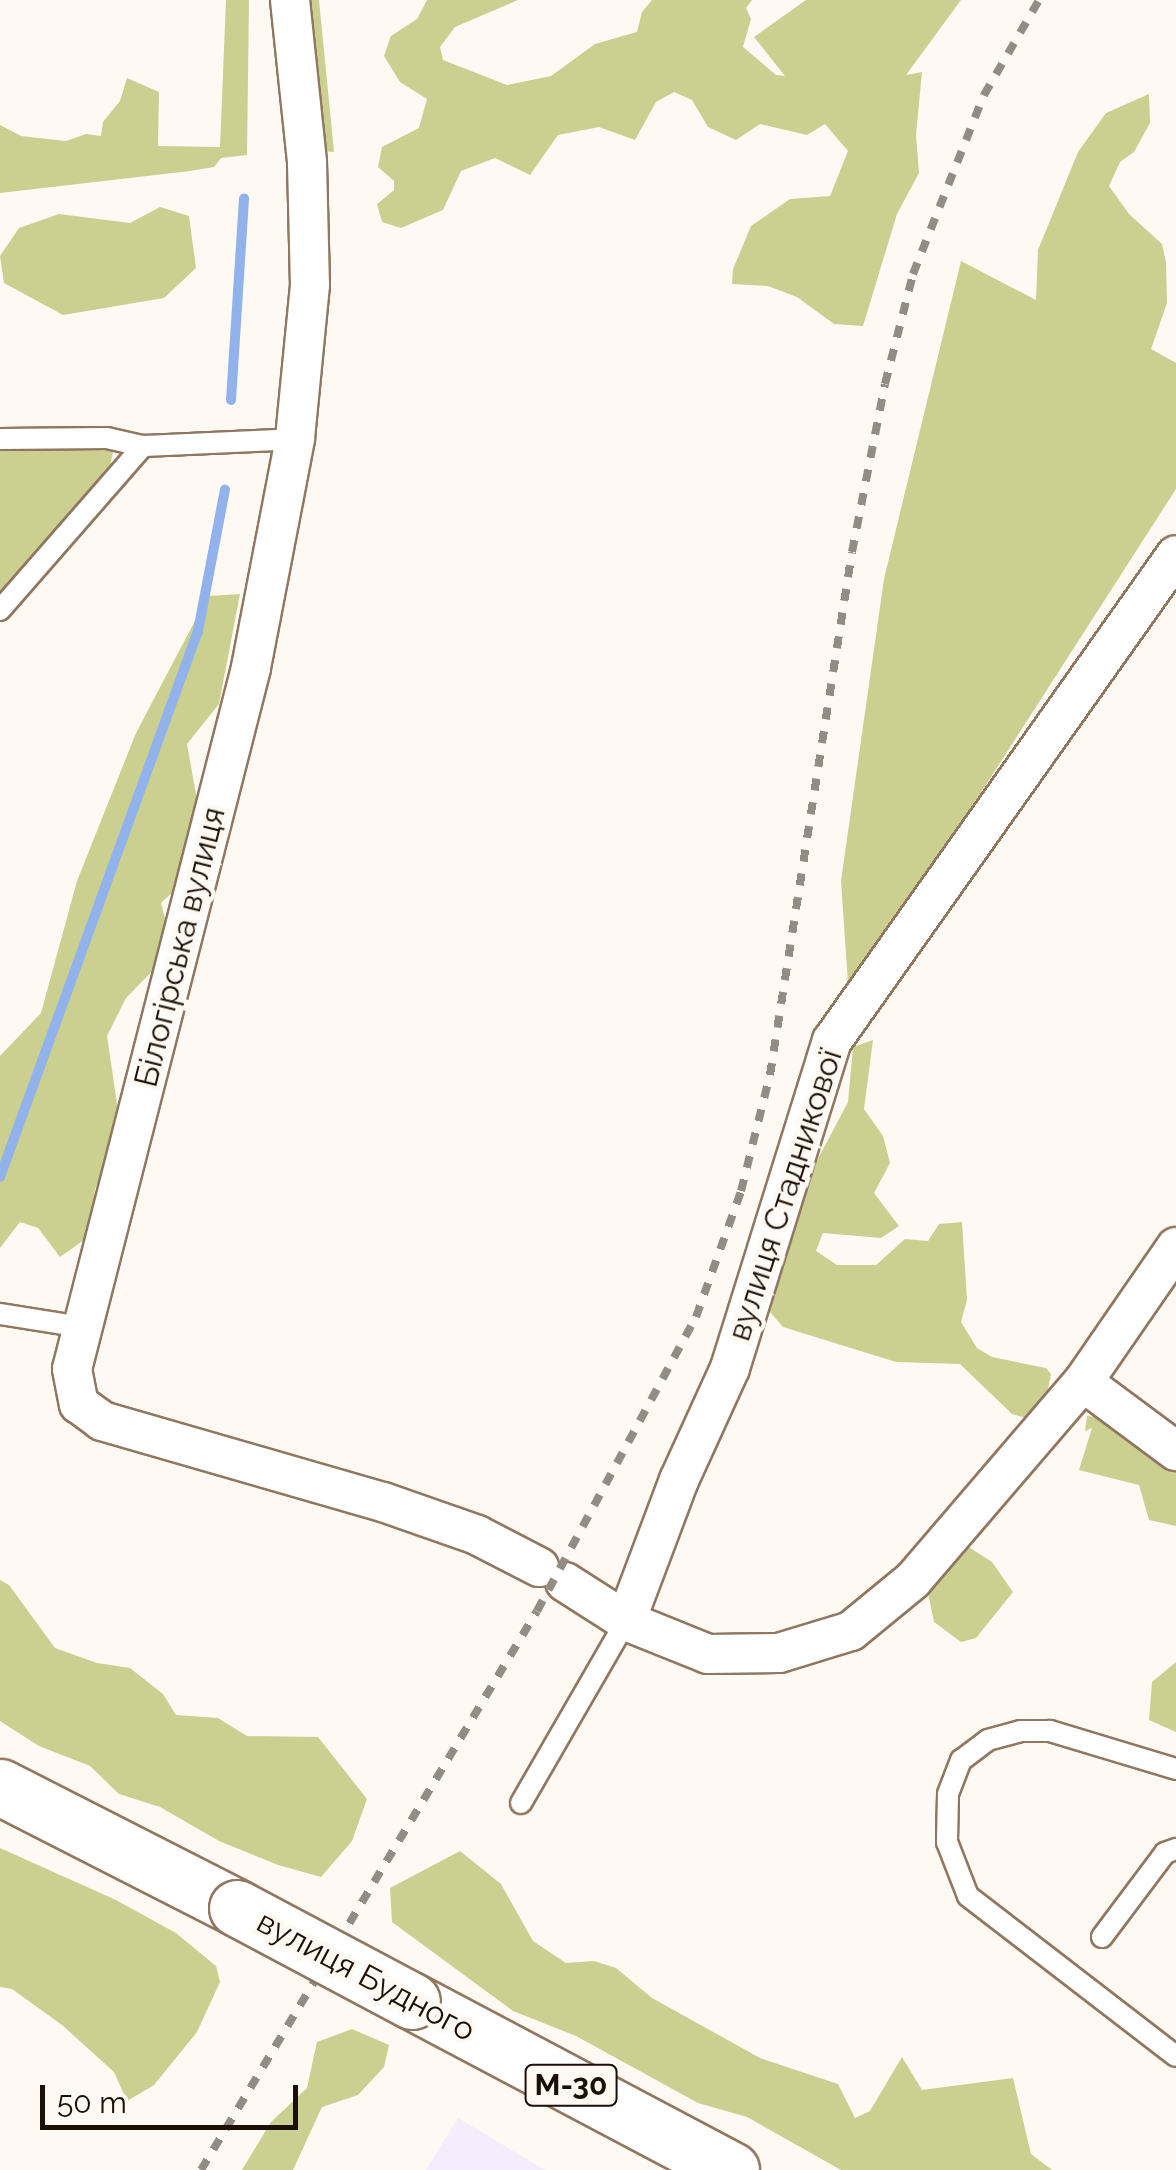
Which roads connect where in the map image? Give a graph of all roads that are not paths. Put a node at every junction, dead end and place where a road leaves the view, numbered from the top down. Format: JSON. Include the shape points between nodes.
{"nodes":[{"id":1,"x":290,"y":0,"type":"edge"},
{"id":2,"x":0,"y":439,"type":"edge"},
{"id":3,"x":295,"y":439,"type":"junction"},
{"id":4,"x":143,"y":446,"type":"junction"},
{"id":5,"x":1176,"y":555,"type":"edge"},
{"id":6,"x":0,"y":610,"type":"edge"},
{"id":7,"x":1176,"y":1247,"type":"edge"},
{"id":8,"x":0,"y":1314,"type":"edge"},
{"id":9,"x":82,"y":1327,"type":"junction"},
{"id":10,"x":1083,"y":1382,"type":"junction"},
{"id":11,"x":1176,"y":1451,"type":"edge"},
{"id":12,"x":626,"y":1621,"type":"junction"},
{"id":13,"x":1176,"y":1769,"type":"edge"},
{"id":14,"x":0,"y":1787,"type":"edge"},
{"id":15,"x":521,"y":1803,"type":"dead end"},
{"id":16,"x":1176,"y":1849,"type":"edge"},
{"id":17,"x":1102,"y":1937,"type":"dead end"},
{"id":18,"x":1176,"y":2056,"type":"edge"},
{"id":19,"x":730,"y":2170,"type":"edge"}],
"edges":[{"from":1,"to":3,"type":"street","name":"Білогірська вулиця","via":[[307,162],[310,285]]},
{"from":2,"to":4,"type":"lane","via":[[108,438]]},
{"from":3,"to":4,"type":"lane"},
{"from":3,"to":9,"type":"street","name":"Білогірська вулиця","via":[[251,668]]},
{"from":4,"to":6,"type":"lane"},
{"from":5,"to":12,"type":"street","name":"вулиця Стадникової","via":[[832,1041],[730,1368]]},
{"from":7,"to":10,"type":"street","name":"Білогірська вулиця"},
{"from":8,"to":9,"type":"lane"},
{"from":9,"to":12,"type":"street","name":"Білогірська вулиця","via":[[72,1370],[80,1404],[102,1421],[477,1535]]},
{"from":10,"to":11,"type":"street"},
{"from":10,"to":12,"type":"street","name":"Білогірська вулиця","via":[[914,1580],[851,1632],[779,1653],[708,1654]]},
{"from":12,"to":15,"type":"lane"},
{"from":13,"to":18,"type":"lane","via":[[1050,1730],[988,1740],[961,1760],[948,1794],[947,1842],[968,1896]]},
{"from":14,"to":19,"type":"highway","name":"вулиця Будного","number":"М-30","bridge":true},
{"from":16,"to":17,"type":"lane","via":[[1166,1853]]}]}
